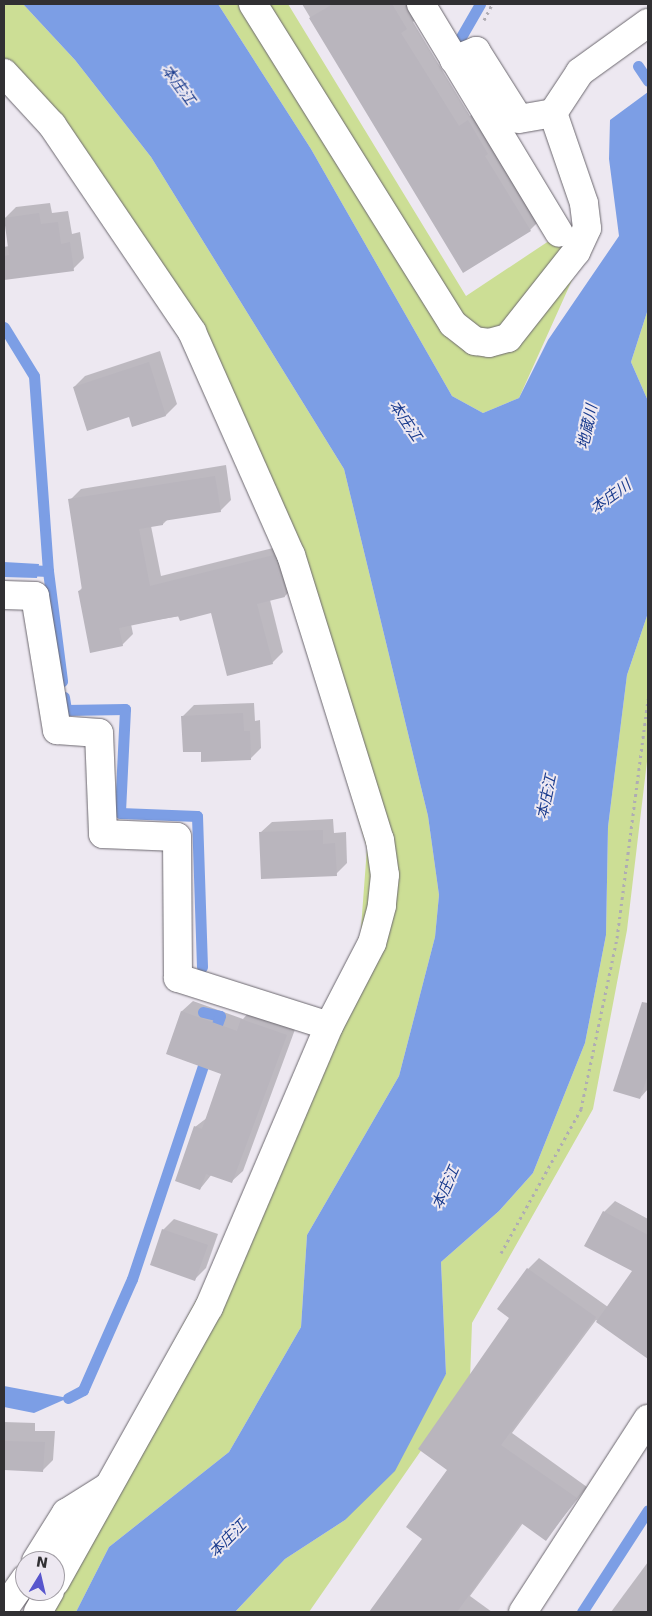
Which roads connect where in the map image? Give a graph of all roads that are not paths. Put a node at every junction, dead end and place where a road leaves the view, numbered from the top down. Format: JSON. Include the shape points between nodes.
{"nodes":[{"id":1,"x":253,"y":4,"type":"edge"},
{"id":2,"x":421,"y":4,"type":"edge"},
{"id":3,"x":648,"y":23,"type":"edge"},
{"id":4,"x":454,"y":60,"type":"junction"},
{"id":5,"x":4,"y":73,"type":"edge"},
{"id":6,"x":553,"y":112,"type":"junction"},
{"id":7,"x":559,"y":233,"type":"dead end"},
{"id":8,"x":4,"y":595,"type":"edge"},
{"id":9,"x":329,"y":1026,"type":"junction"},
{"id":10,"x":648,"y":1419,"type":"edge"},
{"id":11,"x":109,"y":1486,"type":"junction"},
{"id":12,"x":42,"y":1551,"type":"edge"},
{"id":13,"x":65,"y":1564,"type":"edge"},
{"id":14,"x":15,"y":1593,"type":"edge"},
{"id":15,"x":44,"y":1601,"type":"edge"},
{"id":16,"x":4,"y":1609,"type":"edge"},
{"id":17,"x":38,"y":1612,"type":"edge"},
{"id":18,"x":523,"y":1612,"type":"edge"}],
"edges":[{"from":1,"to":6,"type":"street","via":[[453,324],[475,341],[489,343],[508,338],[576,252],[587,228],[584,203]]},
{"from":2,"to":4,"type":"street"},
{"from":3,"to":6,"type":"street","via":[[580,72]]},
{"from":4,"to":6,"type":"street","via":[[476,52],[519,119]]},
{"from":4,"to":7,"type":"street"},
{"from":5,"to":9,"type":"street","via":[[52,125],[192,332],[291,555],[380,840],[385,875],[382,906],[372,943]]},
{"from":8,"to":9,"type":"street","via":[[34,596],[57,730],[99,733],[103,834],[177,837],[178,978]]},
{"from":9,"to":11,"type":"street","via":[[209,1307]]},
{"from":10,"to":18,"type":"street"},
{"from":11,"to":12,"type":"street","via":[[66,1513]]},
{"from":11,"to":13,"type":"street"},
{"from":14,"to":16,"type":"street"},
{"from":15,"to":17,"type":"street"}]}
